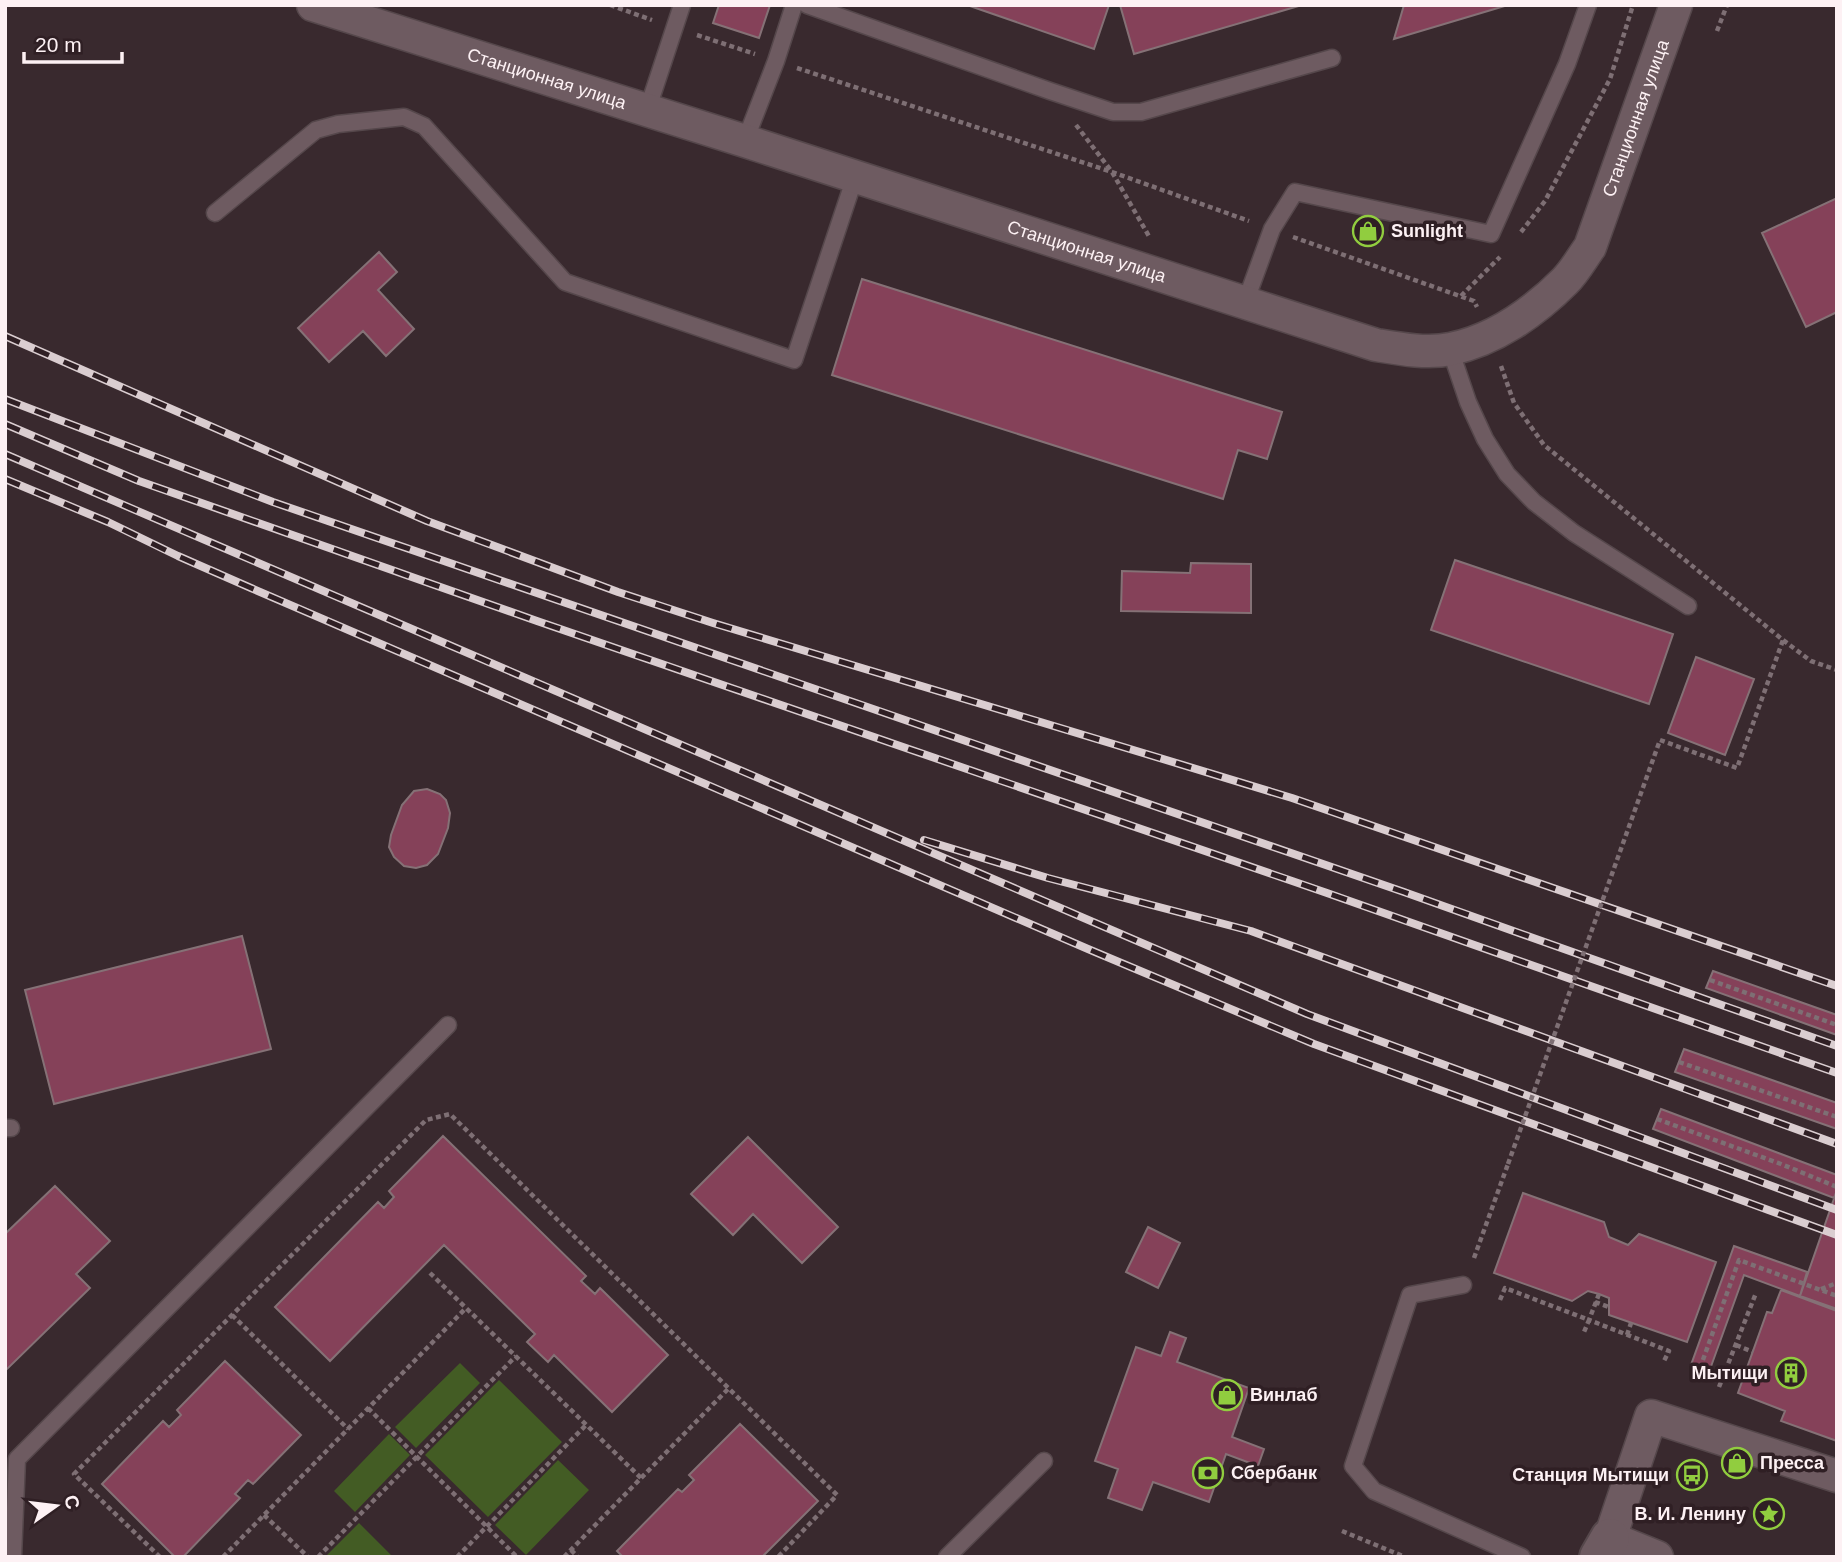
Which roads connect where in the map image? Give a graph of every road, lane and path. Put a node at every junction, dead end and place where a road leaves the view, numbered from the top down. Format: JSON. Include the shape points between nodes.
{"nodes":[{"id":1,"x":313,"y":5,"type":"edge"},
{"id":2,"x":610,"y":5,"type":"edge"},
{"id":3,"x":682,"y":5,"type":"edge"},
{"id":4,"x":794,"y":5,"type":"edge"},
{"id":5,"x":807,"y":5,"type":"edge"},
{"id":6,"x":1588,"y":5,"type":"edge"},
{"id":7,"x":1633,"y":5,"type":"edge"},
{"id":8,"x":1676,"y":5,"type":"edge"},
{"id":9,"x":1727,"y":5,"type":"edge"},
{"id":10,"x":675,"y":28,"type":"junction"},
{"id":11,"x":1717,"y":31,"type":"dead end"},
{"id":12,"x":1332,"y":58,"type":"dead end"},
{"id":13,"x":776,"y":61,"type":"junction"},
{"id":14,"x":1050,"y":91,"type":"junction"},
{"id":15,"x":648,"y":111,"type":"junction"},
{"id":16,"x":745,"y":141,"type":"junction"},
{"id":17,"x":855,"y":177,"type":"junction"},
{"id":18,"x":215,"y":213,"type":"dead end"},
{"id":19,"x":1519,"y":233,"type":"dead end"},
{"id":20,"x":1504,"y":252,"type":"dead end"},
{"id":21,"x":1175,"y":281,"type":"junction"},
{"id":22,"x":1461,"y":296,"type":"dead end"},
{"id":23,"x":1245,"y":303,"type":"junction"},
{"id":24,"x":1450,"y":349,"type":"junction"},
{"id":25,"x":1688,"y":606,"type":"dead end"},
{"id":26,"x":1783,"y":640,"type":"dead end"},
{"id":27,"x":1811,"y":661,"type":"dead end"},
{"id":28,"x":1837,"y":670,"type":"edge"},
{"id":29,"x":1710,"y":980,"type":"dead end"},
{"id":30,"x":448,"y":1025,"type":"dead end"},
{"id":31,"x":1837,"y":1025,"type":"edge"},
{"id":32,"x":1679,"y":1062,"type":"dead end"},
{"id":33,"x":1837,"y":1117,"type":"edge"},
{"id":34,"x":1657,"y":1119,"type":"dead end"},
{"id":35,"x":1837,"y":1187,"type":"edge"},
{"id":36,"x":1474,"y":1258,"type":"dead end"},
{"id":37,"x":430,"y":1273,"type":"dead end"},
{"id":38,"x":1837,"y":1283,"type":"edge"},
{"id":39,"x":1463,"y":1285,"type":"dead end"},
{"id":40,"x":1820,"y":1290,"type":"junction"},
{"id":41,"x":1756,"y":1293,"type":"dead end"},
{"id":42,"x":1599,"y":1294,"type":"dead end"},
{"id":43,"x":1837,"y":1296,"type":"edge"},
{"id":44,"x":1500,"y":1300,"type":"dead end"},
{"id":45,"x":1595,"y":1302,"type":"junction"},
{"id":46,"x":1609,"y":1307,"type":"dead end"},
{"id":47,"x":466,"y":1308,"type":"junction"},
{"id":48,"x":232,"y":1315,"type":"junction"},
{"id":49,"x":1589,"y":1320,"type":"junction"},
{"id":50,"x":1631,"y":1322,"type":"dead end"},
{"id":51,"x":1584,"y":1332,"type":"dead end"},
{"id":52,"x":1627,"y":1335,"type":"junction"},
{"id":53,"x":1736,"y":1345,"type":"junction"},
{"id":54,"x":1753,"y":1352,"type":"dead end"},
{"id":55,"x":516,"y":1356,"type":"junction"},
{"id":56,"x":1663,"y":1363,"type":"dead end"},
{"id":57,"x":1700,"y":1368,"type":"dead end"},
{"id":58,"x":1719,"y":1387,"type":"dead end"},
{"id":59,"x":729,"y":1389,"type":"junction"},
{"id":60,"x":368,"y":1408,"type":"junction"},
{"id":61,"x":586,"y":1425,"type":"junction"},
{"id":62,"x":348,"y":1429,"type":"junction"},
{"id":63,"x":416,"y":1457,"type":"junction"},
{"id":64,"x":1044,"y":1461,"type":"dead end"},
{"id":65,"x":1837,"y":1476,"type":"edge"},
{"id":66,"x":641,"y":1478,"type":"junction"},
{"id":67,"x":264,"y":1515,"type":"junction"},
{"id":68,"x":487,"y":1526,"type":"junction"},
{"id":69,"x":1342,"y":1531,"type":"dead end"},
{"id":70,"x":1604,"y":1547,"type":"edge"},
{"id":71,"x":571,"y":1550,"type":"junction"},
{"id":72,"x":13,"y":1557,"type":"edge"},
{"id":73,"x":160,"y":1557,"type":"edge"},
{"id":74,"x":223,"y":1557,"type":"edge"},
{"id":75,"x":308,"y":1557,"type":"edge"},
{"id":76,"x":318,"y":1557,"type":"edge"},
{"id":77,"x":457,"y":1557,"type":"edge"},
{"id":78,"x":517,"y":1557,"type":"edge"},
{"id":79,"x":564,"y":1557,"type":"edge"},
{"id":80,"x":578,"y":1557,"type":"edge"},
{"id":81,"x":778,"y":1557,"type":"edge"},
{"id":82,"x":947,"y":1557,"type":"edge"},
{"id":83,"x":1405,"y":1557,"type":"edge"},
{"id":84,"x":1522,"y":1557,"type":"edge"},
{"id":85,"x":1657,"y":1557,"type":"edge"}],
"edges":[{"from":1,"to":15,"type":"street","name":"Станционная улица"},
{"from":2,"to":10,"type":"path"},
{"from":3,"to":10,"type":"lane"},
{"from":4,"to":13,"type":"lane"},
{"from":5,"to":14,"type":"lane"},
{"from":6,"to":23,"type":"lane","via":[[1567,64],[1491,234],[1295,192],[1272,229]]},
{"from":7,"to":19,"type":"path","via":[[1610,79],[1545,201]]},
{"from":8,"to":24,"type":"street","name":"Станционная улица","via":[[1590,247],[1567,279],[1536,308],[1476,342]]},
{"from":9,"to":11,"type":"path"},
{"from":10,"to":13,"type":"path"},
{"from":10,"to":15,"type":"lane"},
{"from":12,"to":14,"type":"lane","via":[[1141,112],[1113,111]]},
{"from":13,"to":16,"type":"lane"},
{"from":14,"to":21,"type":"path","via":[[1112,172]]},
{"from":15,"to":16,"type":"street","name":"Станционная улица"},
{"from":16,"to":17,"type":"street","name":"Станционная улица"},
{"from":17,"to":18,"type":"lane","via":[[794,360],[565,282],[424,126],[404,117],[316,130]]},
{"from":17,"to":21,"type":"street","name":"Станционная улица"},
{"from":20,"to":22,"type":"path"},
{"from":21,"to":23,"type":"street","name":"Станционная улица"},
{"from":23,"to":24,"type":"street","name":"Станционная улица","via":[[1376,345]]},
{"from":24,"to":25,"type":"lane","via":[[1468,402],[1507,474],[1574,533]]},
{"from":26,"to":36,"type":"path","bridge":true,"via":[[1737,768],[1660,740]]},
{"from":27,"to":28,"type":"path"},
{"from":29,"to":31,"type":"path"},
{"from":30,"to":72,"type":"lane","via":[[17,1459]]},
{"from":32,"to":33,"type":"path"},
{"from":34,"to":35,"type":"path"},
{"from":37,"to":47,"type":"path"},
{"from":38,"to":40,"type":"path"},
{"from":39,"to":84,"type":"lane","via":[[1410,1295],[1353,1466],[1374,1491]]},
{"from":40,"to":43,"type":"path"},
{"from":40,"to":57,"type":"path","via":[[1739,1260]]},
{"from":41,"to":53,"type":"path"},
{"from":42,"to":45,"type":"path"},
{"from":44,"to":49,"type":"path","via":[[1505,1288]]},
{"from":45,"to":46,"type":"path"},
{"from":45,"to":49,"type":"path"},
{"from":47,"to":55,"type":"path"},
{"from":47,"to":60,"type":"path"},
{"from":48,"to":59,"type":"path","via":[[426,1120],[450,1114]]},
{"from":48,"to":62,"type":"path"},
{"from":48,"to":73,"type":"path","via":[[74,1474]]},
{"from":49,"to":51,"type":"path"},
{"from":49,"to":52,"type":"path"},
{"from":50,"to":52,"type":"path"},
{"from":52,"to":56,"type":"path","via":[[1669,1351]]},
{"from":53,"to":54,"type":"path"},
{"from":53,"to":58,"type":"path"},
{"from":55,"to":61,"type":"path"},
{"from":55,"to":63,"type":"path"},
{"from":59,"to":66,"type":"path"},
{"from":59,"to":81,"type":"path","via":[[837,1495]]},
{"from":60,"to":62,"type":"path"},
{"from":60,"to":63,"type":"path"},
{"from":61,"to":66,"type":"path"},
{"from":61,"to":68,"type":"path"},
{"from":62,"to":67,"type":"path"},
{"from":63,"to":68,"type":"path"},
{"from":63,"to":76,"type":"path"},
{"from":64,"to":82,"type":"lane"},
{"from":65,"to":70,"type":"street","via":[[1651,1416]]},
{"from":66,"to":71,"type":"path"},
{"from":67,"to":74,"type":"path"},
{"from":67,"to":75,"type":"path"},
{"from":68,"to":77,"type":"path"},
{"from":68,"to":78,"type":"path"},
{"from":69,"to":83,"type":"path"},
{"from":70,"to":85,"type":"street"},
{"from":71,"to":79,"type":"path"},
{"from":71,"to":80,"type":"path"}]}
